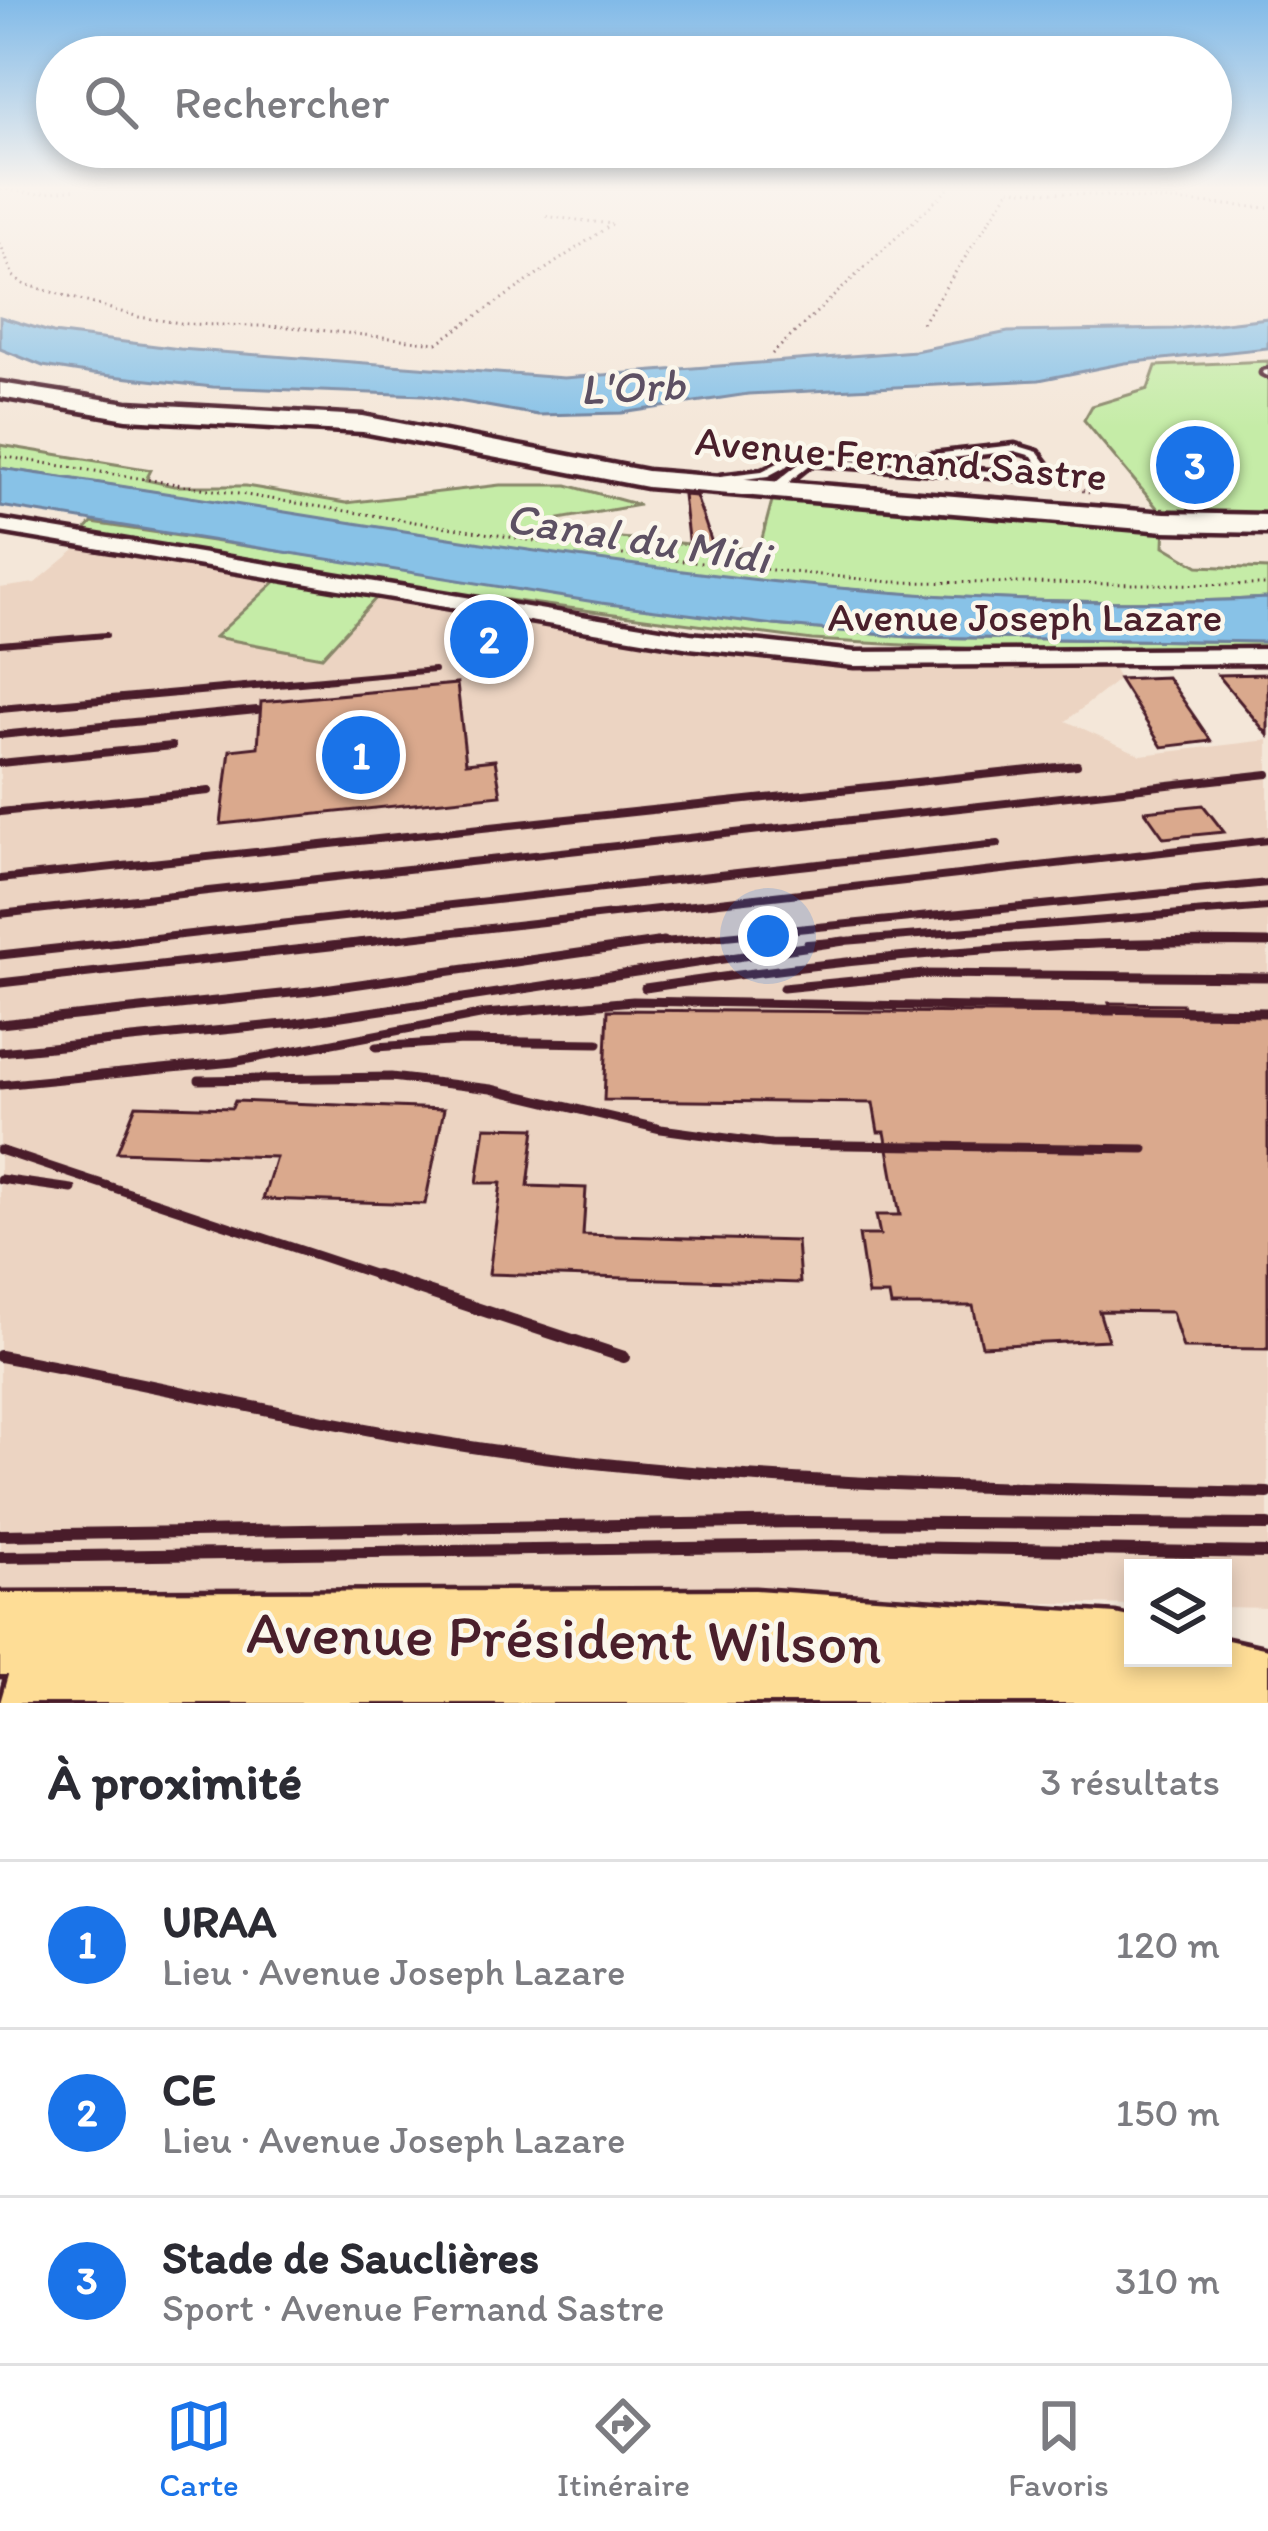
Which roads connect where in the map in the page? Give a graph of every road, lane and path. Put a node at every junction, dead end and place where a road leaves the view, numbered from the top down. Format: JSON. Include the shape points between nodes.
{"nodes":[{"id":1,"x":10,"y":268,"type":"edge"},
{"id":2,"x":547,"y":268,"type":"edge"},
{"id":3,"x":863,"y":268,"type":"edge"},
{"id":4,"x":958,"y":268,"type":"edge"},
{"id":5,"x":922,"y":323,"type":"dead end"},
{"id":6,"x":772,"y":354,"type":"dead end"},
{"id":7,"x":0,"y":392,"type":"edge"},
{"id":8,"x":0,"y":456,"type":"edge"},
{"id":9,"x":684,"y":482,"type":"junction"},
{"id":10,"x":775,"y":488,"type":"junction"},
{"id":11,"x":1268,"y":524,"type":"edge"},
{"id":12,"x":0,"y":526,"type":"edge"},
{"id":13,"x":1268,"y":585,"type":"edge"},
{"id":14,"x":1268,"y":656,"type":"edge"},
{"id":15,"x":0,"y":1634,"type":"edge"},
{"id":16,"x":1268,"y":1691,"type":"edge"},
{"id":17,"x":39,"y":1703,"type":"edge"},
{"id":18,"x":1104,"y":1703,"type":"edge"}],
"edges":[{"from":1,"to":2,"type":"path","via":[[24,284],[139,317],[437,344]]},
{"from":3,"to":6,"type":"path"},
{"from":4,"to":5,"type":"path"},
{"from":7,"to":9,"type":"main road","name":"Avenue Fernand Sastre","via":[[127,411],[363,424],[617,476]]},
{"from":8,"to":13,"type":"path","via":[[623,555],[824,576]]},
{"from":9,"to":10,"type":"main road","name":"Avenue Fernand Sastre"},
{"from":9,"to":10,"type":"lane","via":[[764,474],[798,456],[823,454],[915,459],[1015,448],[1035,454],[1046,469],[1018,476],[809,461]]},
{"from":10,"to":11,"type":"main road","name":"Avenue Fernand Sastre"},
{"from":12,"to":14,"type":"street","name":"Avenue Joseph Lazare","via":[[690,641],[854,659]]},
{"from":15,"to":16,"type":"main road","name":"Avenue Président Wilson","via":[[755,1631],[1115,1655]]},
{"from":17,"to":18,"type":"main road","name":"Avenue Président Wilson","via":[[1001,1690]]}]}
